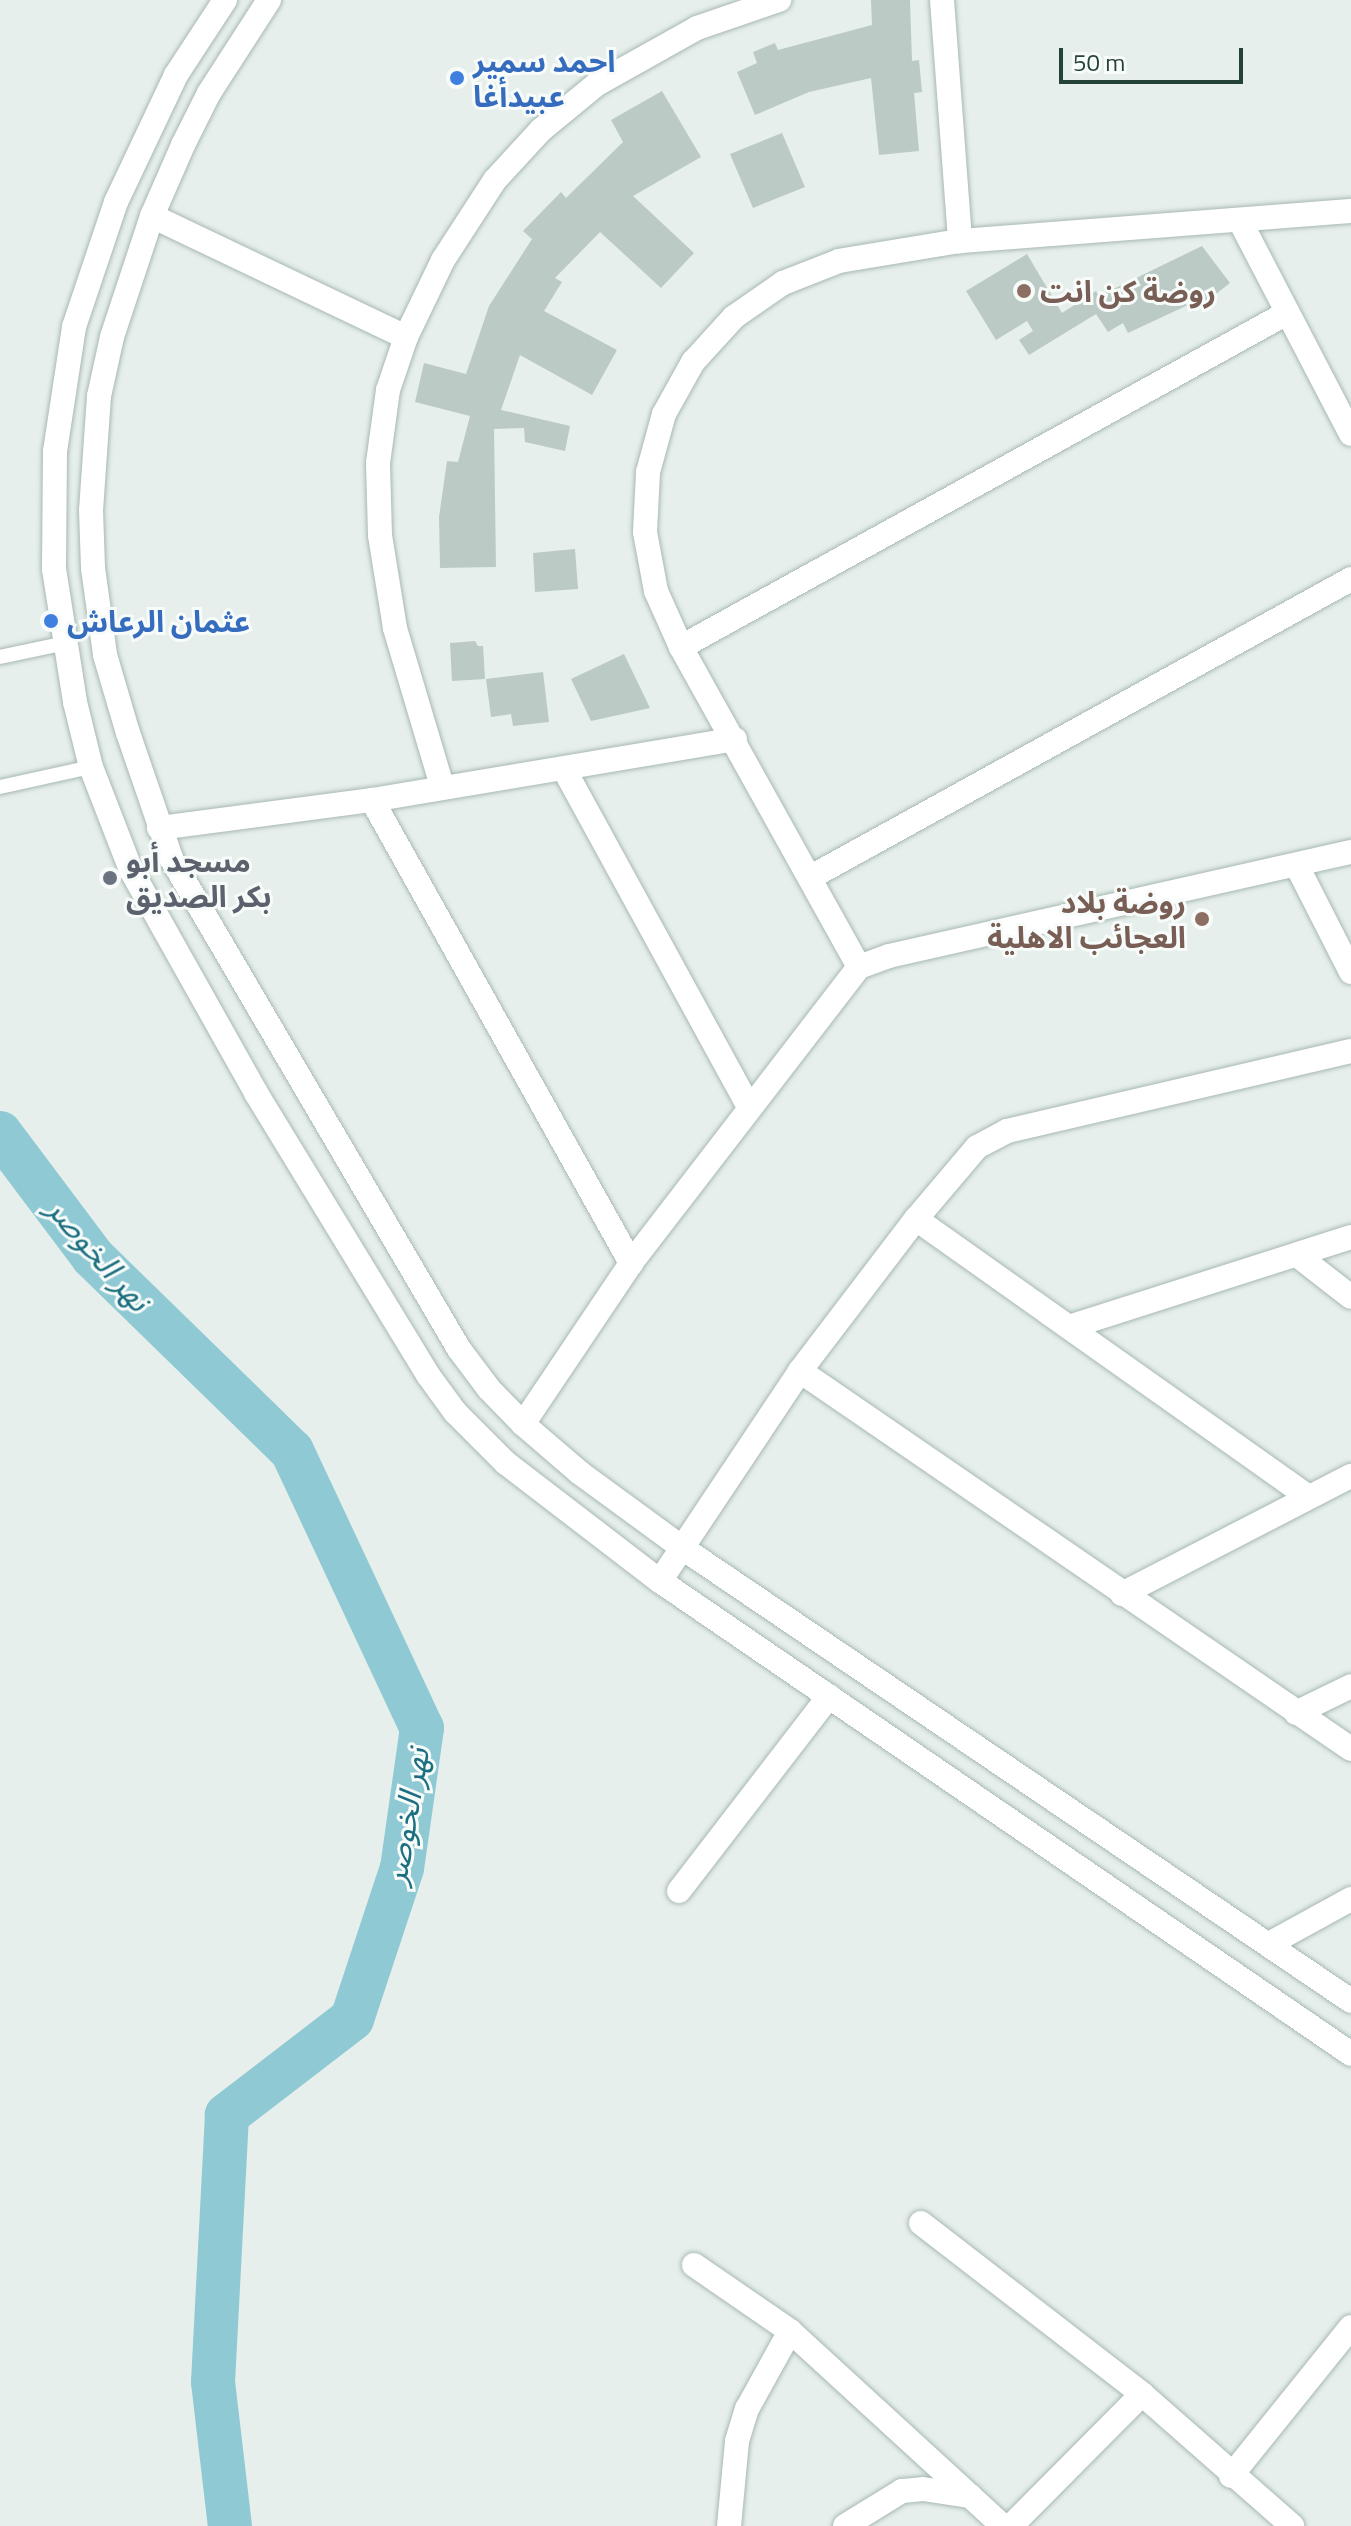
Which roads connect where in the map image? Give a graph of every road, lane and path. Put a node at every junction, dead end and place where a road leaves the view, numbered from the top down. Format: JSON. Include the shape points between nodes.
{"nodes":[{"id":1,"x":225,"y":0,"type":"edge"},
{"id":2,"x":269,"y":0,"type":"edge"},
{"id":3,"x":779,"y":0,"type":"edge"},
{"id":4,"x":942,"y":0,"type":"edge"},
{"id":5,"x":1351,"y":211,"type":"edge"},
{"id":6,"x":152,"y":216,"type":"junction"},
{"id":7,"x":1240,"y":221,"type":"junction"},
{"id":8,"x":960,"y":241,"type":"junction"},
{"id":9,"x":1287,"y":313,"type":"junction"},
{"id":10,"x":406,"y":337,"type":"junction"},
{"id":11,"x":1351,"y":434,"type":"edge"},
{"id":12,"x":1351,"y":579,"type":"edge"},
{"id":13,"x":66,"y":643,"type":"junction"},
{"id":14,"x":681,"y":647,"type":"junction"},
{"id":15,"x":0,"y":657,"type":"edge"},
{"id":16,"x":735,"y":739,"type":"junction"},
{"id":17,"x":91,"y":767,"type":"junction"},
{"id":18,"x":564,"y":769,"type":"junction"},
{"id":19,"x":442,"y":786,"type":"junction"},
{"id":20,"x":0,"y":787,"type":"edge"},
{"id":21,"x":372,"y":800,"type":"junction"},
{"id":22,"x":159,"y":828,"type":"junction"},
{"id":23,"x":1351,"y":852,"type":"edge"},
{"id":24,"x":1297,"y":866,"type":"junction"},
{"id":25,"x":811,"y":877,"type":"junction"},
{"id":26,"x":859,"y":967,"type":"junction"},
{"id":27,"x":1351,"y":972,"type":"edge"},
{"id":28,"x":1351,"y":1051,"type":"edge"},
{"id":29,"x":294,"y":1071,"type":"junction"},
{"id":30,"x":256,"y":1093,"type":"junction"},
{"id":31,"x":749,"y":1107,"type":"junction"},
{"id":32,"x":916,"y":1219,"type":"junction"},
{"id":33,"x":1351,"y":1237,"type":"edge"},
{"id":34,"x":1297,"y":1255,"type":"junction"},
{"id":35,"x":631,"y":1263,"type":"junction"},
{"id":36,"x":1351,"y":1297,"type":"edge"},
{"id":37,"x":1069,"y":1327,"type":"junction"},
{"id":38,"x":800,"y":1371,"type":"junction"},
{"id":39,"x":523,"y":1424,"type":"junction"},
{"id":40,"x":1351,"y":1476,"type":"edge"},
{"id":41,"x":1309,"y":1497,"type":"junction"},
{"id":42,"x":681,"y":1547,"type":"junction"},
{"id":43,"x":660,"y":1581,"type":"junction"},
{"id":44,"x":1122,"y":1594,"type":"junction"},
{"id":45,"x":1351,"y":1686,"type":"edge"},
{"id":46,"x":829,"y":1696,"type":"junction"},
{"id":47,"x":1296,"y":1713,"type":"junction"},
{"id":48,"x":1351,"y":1749,"type":"edge"},
{"id":49,"x":679,"y":1891,"type":"dead end"},
{"id":50,"x":1351,"y":1899,"type":"edge"},
{"id":51,"x":1269,"y":1944,"type":"junction"},
{"id":52,"x":1351,"y":2001,"type":"edge"},
{"id":53,"x":1351,"y":2054,"type":"edge"},
{"id":54,"x":921,"y":2223,"type":"dead end"},
{"id":55,"x":694,"y":2265,"type":"dead end"},
{"id":56,"x":790,"y":2331,"type":"junction"},
{"id":57,"x":1348,"y":2338,"type":"edge"},
{"id":58,"x":1142,"y":2394,"type":"junction"},
{"id":59,"x":1231,"y":2476,"type":"junction"},
{"id":60,"x":970,"y":2496,"type":"junction"},
{"id":61,"x":729,"y":2526,"type":"edge"},
{"id":62,"x":845,"y":2526,"type":"edge"},
{"id":63,"x":1003,"y":2526,"type":"edge"},
{"id":64,"x":1011,"y":2526,"type":"edge"},
{"id":65,"x":1292,"y":2526,"type":"edge"}],
"edges":[{"from":1,"to":13,"type":"street","via":[[152,121],[116,202],[74,327],[55,451],[54,569]]},
{"from":2,"to":6,"type":"street","via":[[209,93]]},
{"from":3,"to":10,"type":"street","via":[[697,28],[597,84],[541,130],[486,193],[443,260]]},
{"from":4,"to":8,"type":"street"},
{"from":5,"to":7,"type":"street"},
{"from":6,"to":10,"type":"street"},
{"from":6,"to":22,"type":"street","via":[[112,337],[99,396],[91,510],[105,655]]},
{"from":7,"to":8,"type":"street"},
{"from":7,"to":9,"type":"street"},
{"from":8,"to":14,"type":"street","via":[[839,261],[783,283],[734,317],[693,362],[664,414],[648,472],[646,517],[656,591]]},
{"from":9,"to":11,"type":"street"},
{"from":9,"to":14,"type":"street"},
{"from":10,"to":19,"type":"street","via":[[388,390],[378,463],[380,535],[395,628]]},
{"from":12,"to":25,"type":"street"},
{"from":13,"to":15,"type":"lane"},
{"from":13,"to":17,"type":"street"},
{"from":14,"to":16,"type":"street"},
{"from":16,"to":18,"type":"street"},
{"from":16,"to":25,"type":"street"},
{"from":17,"to":20,"type":"lane"},
{"from":17,"to":30,"type":"street","via":[[131,870]]},
{"from":18,"to":19,"type":"street"},
{"from":18,"to":31,"type":"street"},
{"from":19,"to":21,"type":"street"},
{"from":21,"to":22,"type":"street"},
{"from":21,"to":35,"type":"street"},
{"from":22,"to":29,"type":"street","via":[[171,858]]},
{"from":23,"to":24,"type":"street"},
{"from":24,"to":26,"type":"street"},
{"from":24,"to":27,"type":"street"},
{"from":25,"to":26,"type":"street"},
{"from":26,"to":31,"type":"street"},
{"from":28,"to":32,"type":"street","via":[[1007,1131],[977,1147]]},
{"from":29,"to":30,"type":"street"},
{"from":29,"to":39,"type":"street","via":[[459,1349]]},
{"from":30,"to":43,"type":"street","via":[[455,1412],[530,1484]]},
{"from":31,"to":35,"type":"street"},
{"from":32,"to":37,"type":"street"},
{"from":32,"to":38,"type":"street"},
{"from":33,"to":34,"type":"street"},
{"from":34,"to":36,"type":"street"},
{"from":34,"to":37,"type":"street"},
{"from":35,"to":39,"type":"street"},
{"from":37,"to":41,"type":"street"},
{"from":38,"to":42,"type":"street"},
{"from":38,"to":44,"type":"street"},
{"from":39,"to":42,"type":"street"},
{"from":40,"to":41,"type":"street"},
{"from":41,"to":44,"type":"street"},
{"from":42,"to":43,"type":"street"},
{"from":42,"to":51,"type":"street"},
{"from":43,"to":46,"type":"street"},
{"from":44,"to":47,"type":"street"},
{"from":45,"to":47,"type":"street"},
{"from":46,"to":49,"type":"street"},
{"from":46,"to":53,"type":"street"},
{"from":47,"to":48,"type":"street"},
{"from":50,"to":51,"type":"street"},
{"from":51,"to":52,"type":"street"},
{"from":54,"to":58,"type":"street"},
{"from":55,"to":56,"type":"street"},
{"from":56,"to":60,"type":"street"},
{"from":56,"to":61,"type":"street","via":[[740,2430]]},
{"from":57,"to":59,"type":"street"},
{"from":58,"to":59,"type":"street"},
{"from":58,"to":64,"type":"street"},
{"from":59,"to":65,"type":"street"},
{"from":60,"to":62,"type":"street","via":[[902,2491]]},
{"from":60,"to":63,"type":"street"}]}
